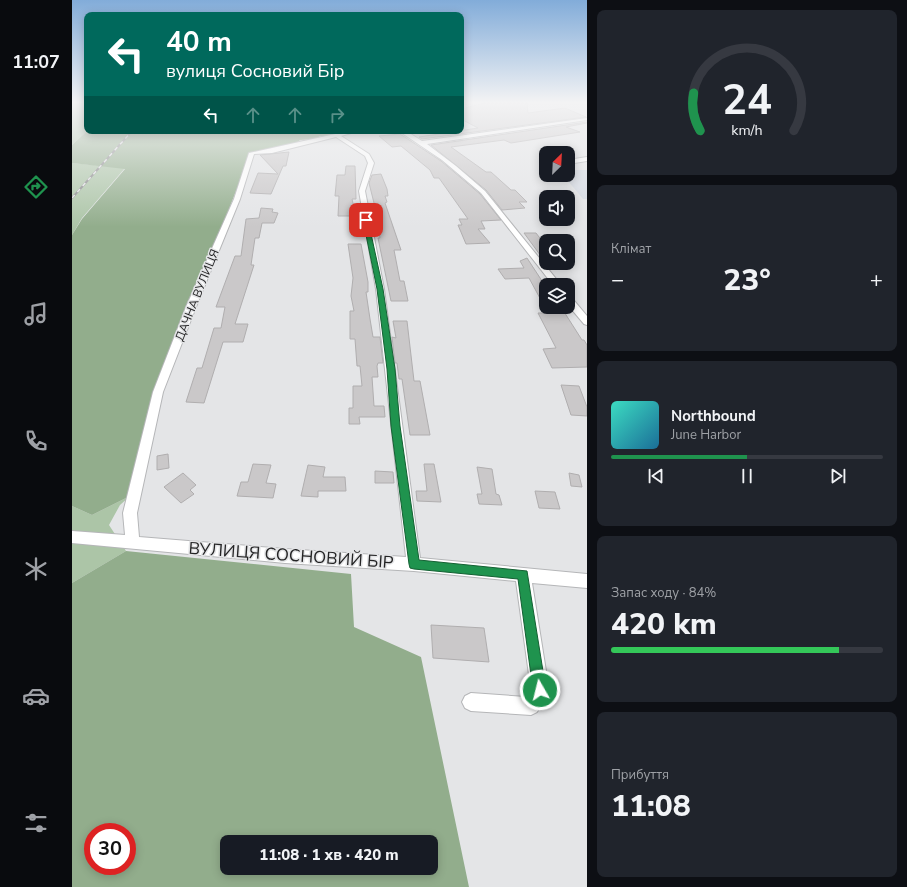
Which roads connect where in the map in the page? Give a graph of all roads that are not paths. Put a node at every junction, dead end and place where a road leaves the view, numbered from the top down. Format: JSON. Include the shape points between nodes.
{"nodes":[{"id":1,"x":301,"y":144,"type":"edge"},
{"id":2,"x":351,"y":144,"type":"edge"},
{"id":3,"x":423,"y":144,"type":"edge"},
{"id":4,"x":587,"y":158,"type":"edge"},
{"id":5,"x":575,"y":161,"type":"edge"},
{"id":6,"x":551,"y":278,"type":"edge"},
{"id":7,"x":575,"y":307,"type":"edge"},
{"id":8,"x":587,"y":322,"type":"edge"},
{"id":9,"x":72,"y":537,"type":"edge"},
{"id":10,"x":132,"y":542,"type":"junction"},
{"id":11,"x":414,"y":564,"type":"junction"},
{"id":12,"x":523,"y":575,"type":"junction"},
{"id":13,"x":587,"y":581,"type":"edge"},
{"id":14,"x":471,"y":702,"type":"dead end"}],
"edges":[{"from":1,"to":10,"type":"street","name":"ДАЧНА ВУЛИЦЯ","via":[[252,153],[237,199],[158,392],[130,513]]},
{"from":2,"to":11,"type":"street","via":[[367,155],[371,163],[363,186],[364,206],[380,289]]},
{"from":3,"to":6,"type":"street","via":[[457,168],[483,192]]},
{"from":4,"to":5,"type":"street"},
{"from":7,"to":8,"type":"street"},
{"from":9,"to":10,"type":"street","name":"ВУЛИЦЯ СОСНОВИЙ БІР"},
{"from":10,"to":11,"type":"street","name":"ВУЛИЦЯ СОСНОВИЙ БІР","via":[[285,556]]},
{"from":11,"to":12,"type":"street","name":"ВУЛИЦЯ СОСНОВИЙ БІР"},
{"from":12,"to":13,"type":"street","name":"ВУЛИЦЯ СОСНОВИЙ БІР"},
{"from":12,"to":14,"type":"street","via":[[540,690],[532,706]]}]}
